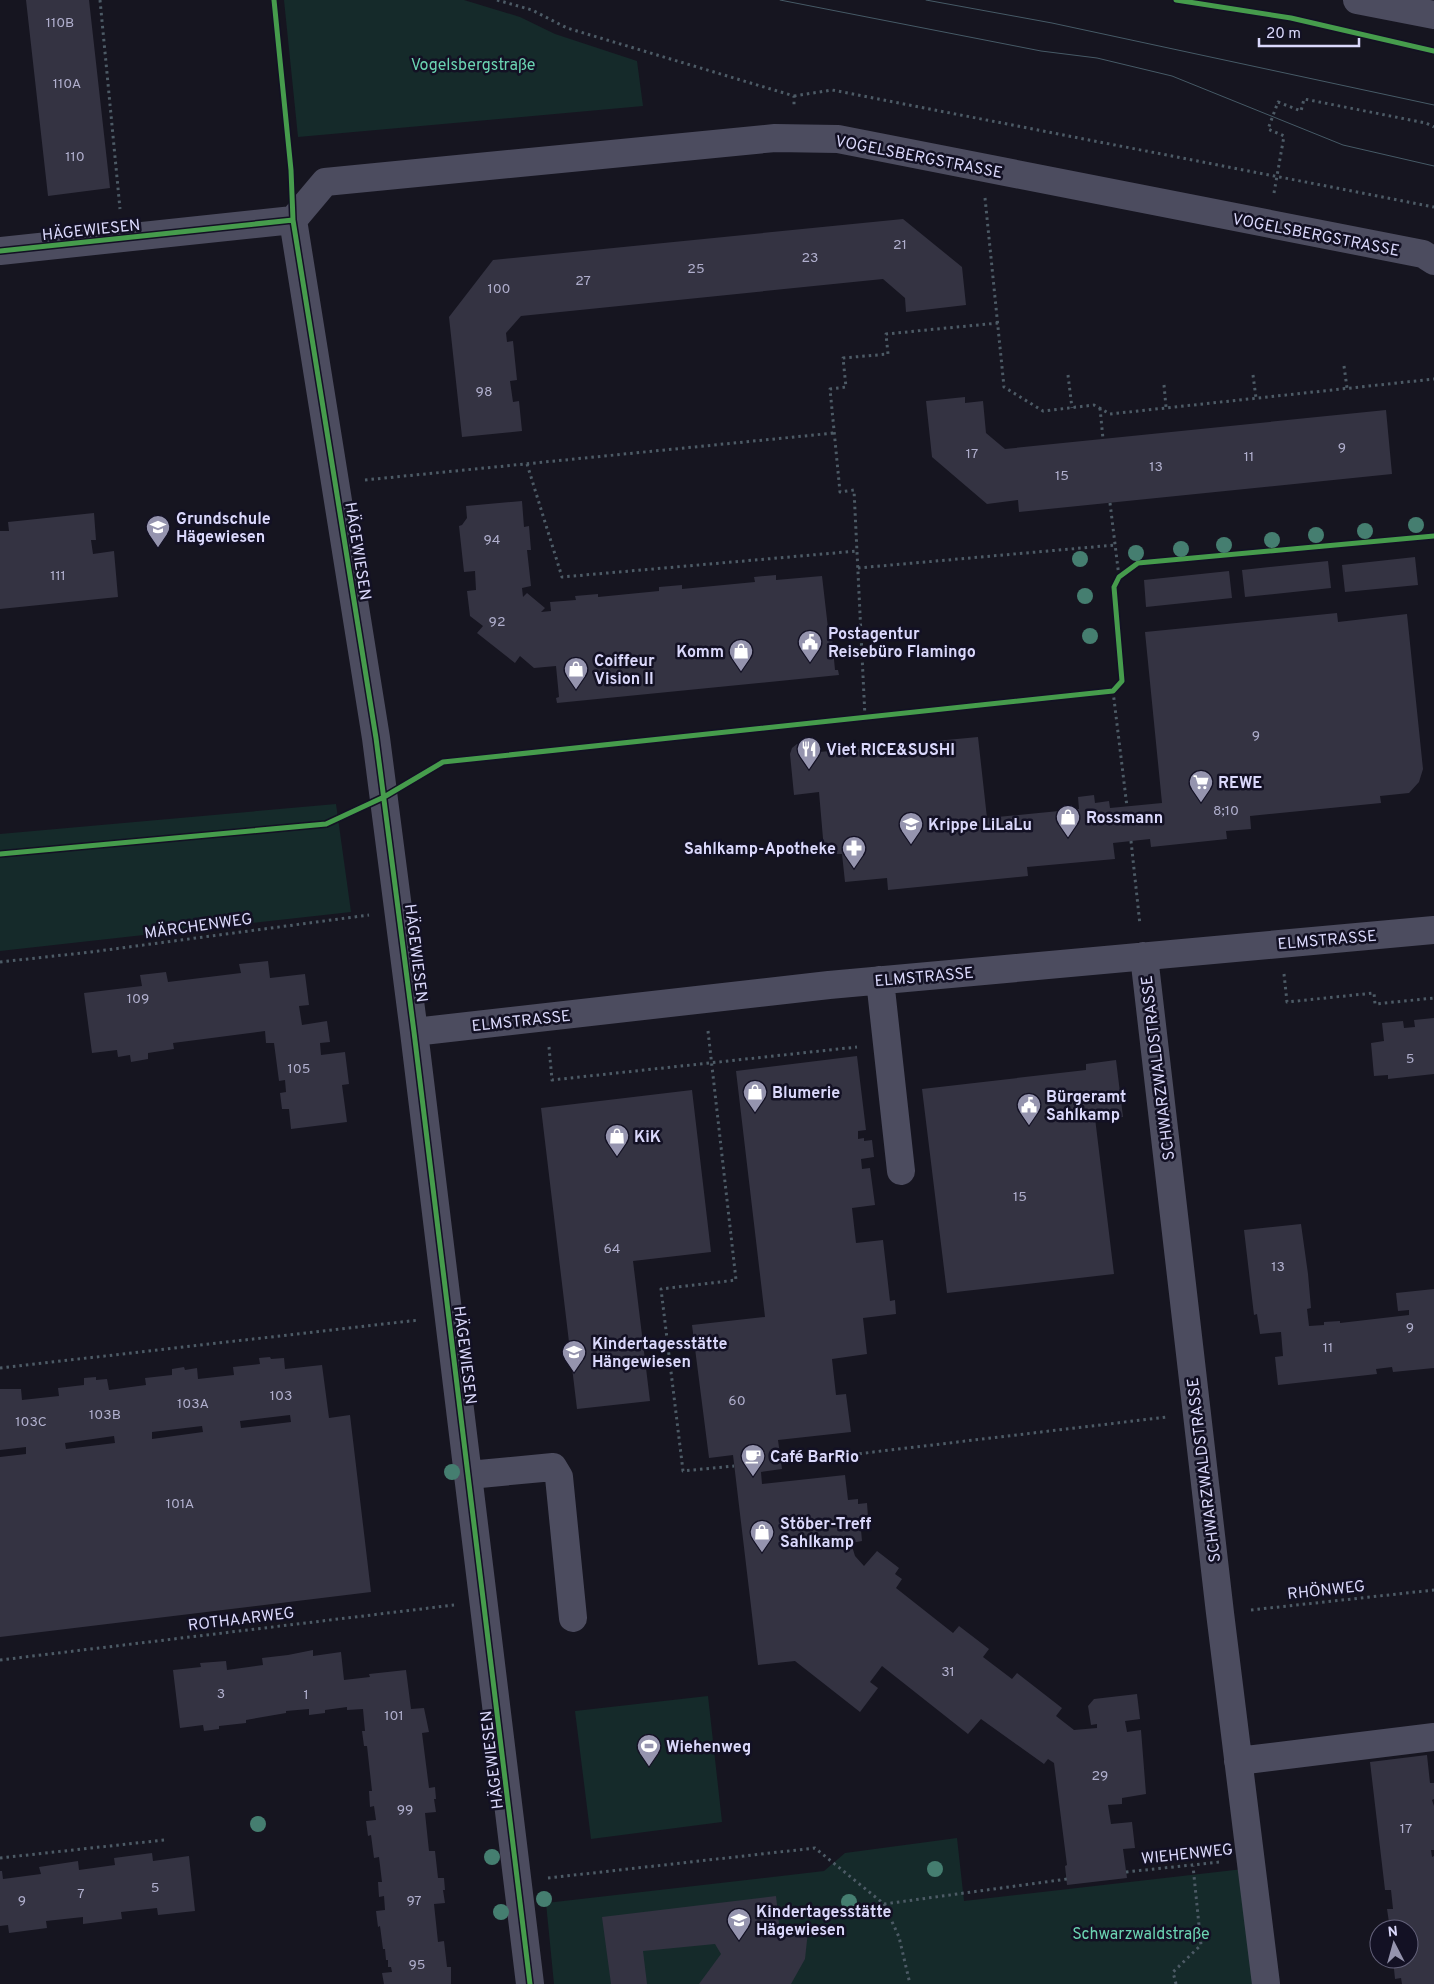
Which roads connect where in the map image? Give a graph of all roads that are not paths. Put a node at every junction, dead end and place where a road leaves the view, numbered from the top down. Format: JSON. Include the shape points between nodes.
{"nodes":[{"id":1,"x":1357,"y":0,"type":"edge"},
{"id":2,"x":1434,"y":16,"type":"edge"},
{"id":3,"x":293,"y":220,"type":"junction"},
{"id":4,"x":0,"y":251,"type":"edge"},
{"id":5,"x":1434,"y":261,"type":"edge"},
{"id":6,"x":1434,"y":930,"type":"edge"},
{"id":7,"x":1144,"y":956,"type":"junction"},
{"id":8,"x":880,"y":980,"type":"junction"},
{"id":9,"x":414,"y":1032,"type":"junction"},
{"id":10,"x":901,"y":1171,"type":"dead end"},
{"id":11,"x":469,"y":1476,"type":"junction"},
{"id":12,"x":573,"y":1618,"type":"dead end"},
{"id":13,"x":1434,"y":1737,"type":"edge"},
{"id":14,"x":1238,"y":1761,"type":"junction"},
{"id":15,"x":530,"y":1984,"type":"edge"},
{"id":16,"x":1266,"y":1984,"type":"edge"}],
"edges":[{"from":1,"to":2,"type":"street"},
{"from":3,"to":4,"type":"street","name":"HÄGEWIESEN"},
{"from":3,"to":5,"type":"street","name":"VOGELSBERGSTRASSE","via":[[325,182],[775,138],[838,139],[1423,254]]},
{"from":3,"to":9,"type":"street","name":"HÄGEWIESEN","via":[[376,738]]},
{"from":6,"to":7,"type":"street","name":"ELMSTRASSE"},
{"from":7,"to":8,"type":"street","name":"ELMSTRASSE"},
{"from":7,"to":14,"type":"street","name":"SCHWARZWALDSTRASSE"},
{"from":8,"to":9,"type":"street","name":"ELMSTRASSE"},
{"from":8,"to":10,"type":"street"},
{"from":9,"to":11,"type":"street","name":"HÄGEWIESEN"},
{"from":11,"to":12,"type":"street","via":[[553,1467],[559,1477]]},
{"from":11,"to":15,"type":"street","name":"HÄGEWIESEN"},
{"from":13,"to":14,"type":"street"},
{"from":14,"to":16,"type":"street","name":"SCHWARZWALDSTRASSE"}]}
